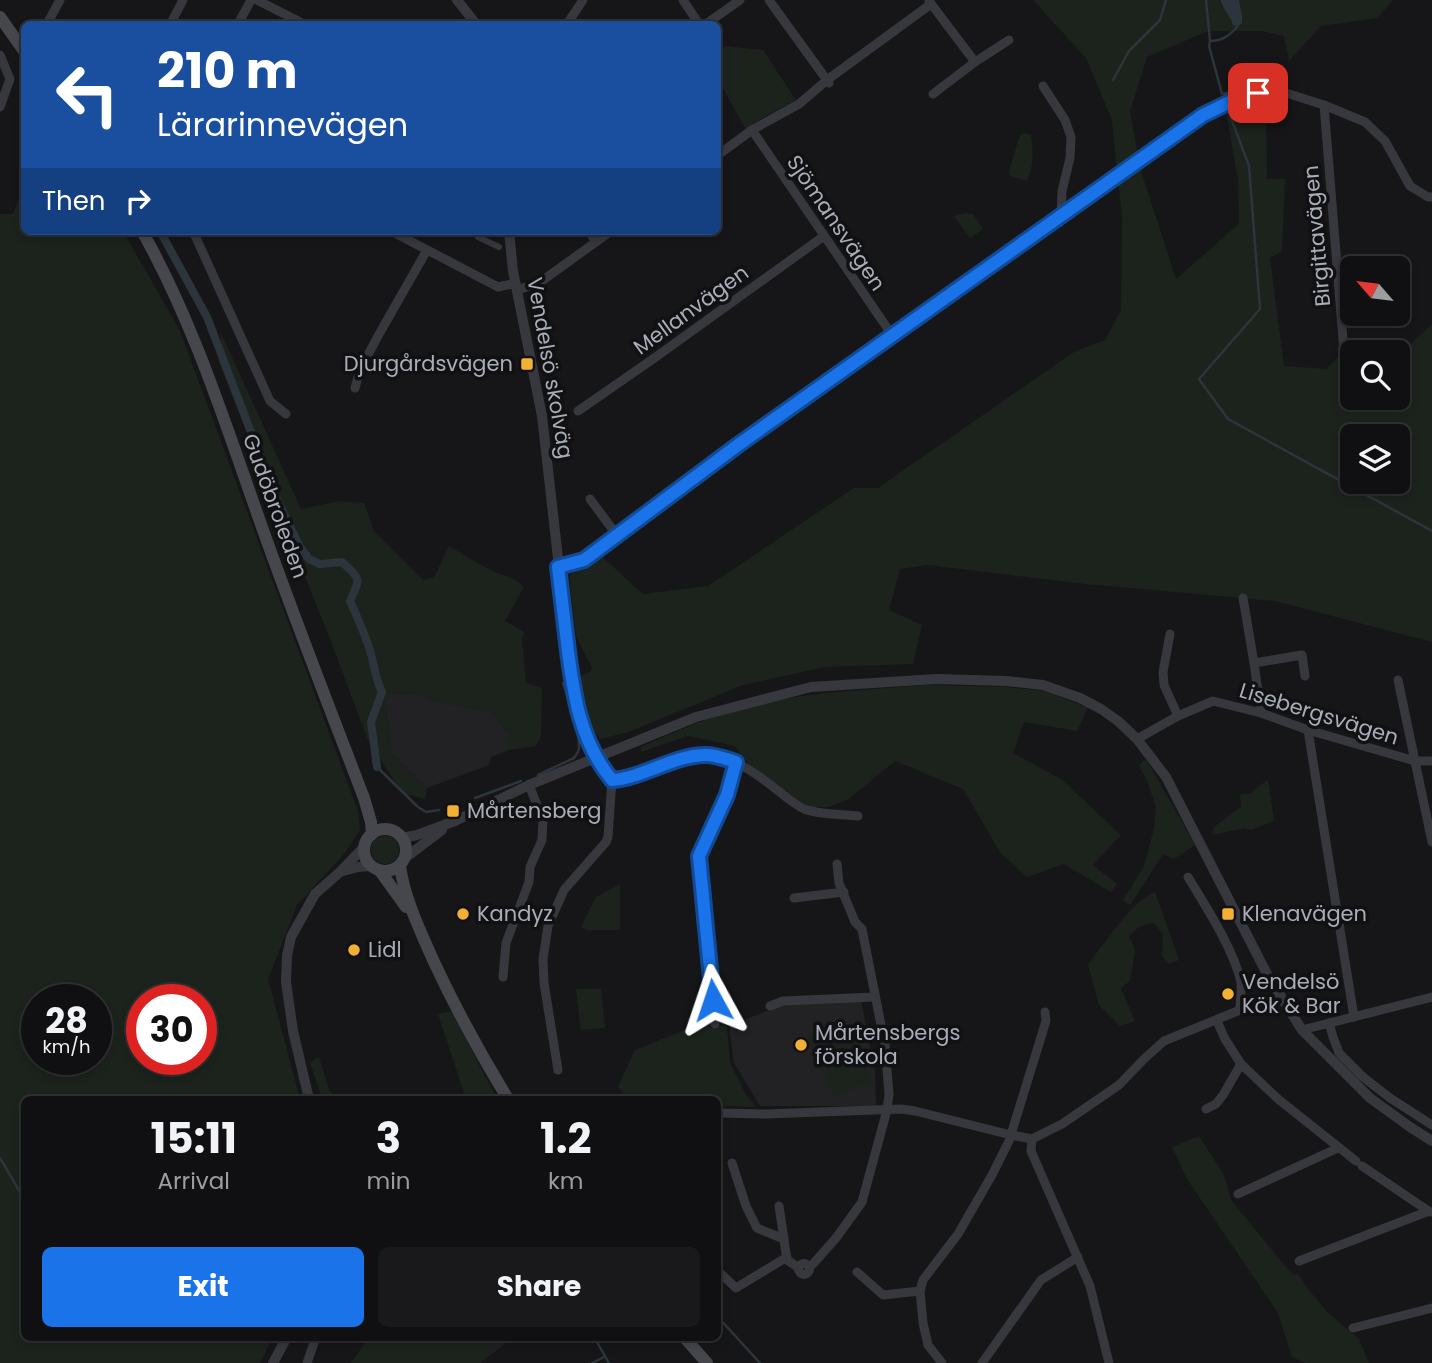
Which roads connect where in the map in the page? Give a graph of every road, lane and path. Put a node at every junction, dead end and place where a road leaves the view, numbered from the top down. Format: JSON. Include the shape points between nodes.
{"nodes":[{"id":1,"x":60,"y":0,"type":"edge"},
{"id":2,"x":183,"y":0,"type":"edge"},
{"id":3,"x":251,"y":0,"type":"edge"},
{"id":4,"x":257,"y":0,"type":"edge"},
{"id":5,"x":457,"y":0,"type":"edge"},
{"id":6,"x":583,"y":0,"type":"edge"},
{"id":7,"x":683,"y":0,"type":"edge"},
{"id":8,"x":740,"y":0,"type":"edge"},
{"id":9,"x":769,"y":0,"type":"edge"},
{"id":10,"x":930,"y":2,"type":"edge"},
{"id":11,"x":0,"y":17,"type":"edge"},
{"id":12,"x":49,"y":21,"type":"edge"},
{"id":13,"x":172,"y":21,"type":"dead end"},
{"id":14,"x":240,"y":21,"type":"edge"},
{"id":15,"x":298,"y":21,"type":"edge"},
{"id":16,"x":474,"y":21,"type":"edge"},
{"id":17,"x":569,"y":21,"type":"edge"},
{"id":18,"x":697,"y":21,"type":"edge"},
{"id":19,"x":709,"y":21,"type":"edge"},
{"id":20,"x":1009,"y":40,"type":"dead end"},
{"id":21,"x":21,"y":47,"type":"edge"},
{"id":22,"x":0,"y":55,"type":"edge"},
{"id":23,"x":975,"y":62,"type":"junction"},
{"id":24,"x":828,"y":82,"type":"junction"},
{"id":25,"x":1043,"y":86,"type":"dead end"},
{"id":26,"x":933,"y":94,"type":"dead end"},
{"id":27,"x":1324,"y":105,"type":"junction"},
{"id":28,"x":0,"y":107,"type":"edge"},
{"id":29,"x":752,"y":130,"type":"junction"},
{"id":30,"x":721,"y":153,"type":"edge"},
{"id":31,"x":1432,"y":197,"type":"edge"},
{"id":32,"x":1061,"y":215,"type":"junction"},
{"id":33,"x":144,"y":235,"type":"edge"},
{"id":34,"x":194,"y":235,"type":"edge"},
{"id":35,"x":399,"y":235,"type":"edge"},
{"id":36,"x":479,"y":235,"type":"edge"},
{"id":37,"x":510,"y":235,"type":"edge"},
{"id":38,"x":592,"y":235,"type":"edge"},
{"id":39,"x":606,"y":235,"type":"edge"},
{"id":40,"x":824,"y":236,"type":"junction"},
{"id":41,"x":596,"y":242,"type":"junction"},
{"id":42,"x":499,"y":247,"type":"dead end"},
{"id":43,"x":427,"y":250,"type":"junction"},
{"id":44,"x":516,"y":287,"type":"junction"},
{"id":45,"x":892,"y":335,"type":"junction"},
{"id":46,"x":1343,"y":340,"type":"edge"},
{"id":47,"x":355,"y":388,"type":"dead end"},
{"id":48,"x":578,"y":411,"type":"dead end"},
{"id":49,"x":286,"y":414,"type":"dead end"},
{"id":50,"x":590,"y":499,"type":"dead end"},
{"id":51,"x":616,"y":534,"type":"junction"},
{"id":52,"x":558,"y":567,"type":"junction"},
{"id":53,"x":1243,"y":598,"type":"dead end"},
{"id":54,"x":1170,"y":634,"type":"dead end"},
{"id":55,"x":1254,"y":663,"type":"junction"},
{"id":56,"x":1305,"y":676,"type":"dead end"},
{"id":57,"x":1398,"y":680,"type":"dead end"},
{"id":58,"x":1261,"y":713,"type":"junction"},
{"id":59,"x":1178,"y":716,"type":"junction"},
{"id":60,"x":1308,"y":730,"type":"junction"},
{"id":61,"x":1138,"y":739,"type":"junction"},
{"id":62,"x":597,"y":758,"type":"junction"},
{"id":63,"x":1415,"y":761,"type":"junction"},
{"id":64,"x":1432,"y":761,"type":"edge"},
{"id":65,"x":736,"y":762,"type":"junction"},
{"id":66,"x":612,"y":780,"type":"junction"},
{"id":67,"x":529,"y":785,"type":"junction"},
{"id":68,"x":364,"y":798,"type":"junction"},
{"id":69,"x":858,"y":816,"type":"dead end"},
{"id":70,"x":455,"y":821,"type":"junction"},
{"id":71,"x":390,"y":830,"type":"junction"},
{"id":72,"x":610,"y":830,"type":"junction"},
{"id":73,"x":622,"y":830,"type":"dead end"},
{"id":74,"x":402,"y":838,"type":"junction"},
{"id":75,"x":369,"y":840,"type":"junction"},
{"id":76,"x":1432,"y":842,"type":"edge"},
{"id":77,"x":402,"y":862,"type":"junction"},
{"id":78,"x":837,"y":864,"type":"dead end"},
{"id":79,"x":375,"y":868,"type":"junction"},
{"id":80,"x":340,"y":872,"type":"junction"},
{"id":81,"x":1188,"y":877,"type":"dead end"},
{"id":82,"x":844,"y":892,"type":"junction"},
{"id":83,"x":794,"y":898,"type":"dead end"},
{"id":84,"x":415,"y":919,"type":"junction"},
{"id":85,"x":503,"y":977,"type":"dead end"},
{"id":86,"x":1280,"y":996,"type":"junction"},
{"id":87,"x":874,"y":997,"type":"junction"},
{"id":88,"x":1432,"y":997,"type":"edge"},
{"id":89,"x":770,"y":1006,"type":"dead end"},
{"id":90,"x":1240,"y":1010,"type":"junction"},
{"id":91,"x":1045,"y":1012,"type":"dead end"},
{"id":92,"x":1354,"y":1017,"type":"junction"},
{"id":93,"x":1217,"y":1021,"type":"junction"},
{"id":94,"x":1329,"y":1023,"type":"junction"},
{"id":95,"x":715,"y":1024,"type":"dead end"},
{"id":96,"x":1302,"y":1030,"type":"junction"},
{"id":97,"x":1241,"y":1064,"type":"junction"},
{"id":98,"x":558,"y":1070,"type":"dead end"},
{"id":99,"x":308,"y":1096,"type":"edge"},
{"id":100,"x":506,"y":1096,"type":"edge"},
{"id":101,"x":1206,"y":1109,"type":"dead end"},
{"id":102,"x":887,"y":1110,"type":"junction"},
{"id":103,"x":721,"y":1113,"type":"edge"},
{"id":104,"x":1432,"y":1125,"type":"edge"},
{"id":105,"x":1011,"y":1135,"type":"junction"},
{"id":106,"x":1032,"y":1139,"type":"junction"},
{"id":107,"x":1432,"y":1141,"type":"edge"},
{"id":108,"x":1338,"y":1148,"type":"junction"},
{"id":109,"x":732,"y":1164,"type":"dead end"},
{"id":110,"x":1238,"y":1194,"type":"dead end"},
{"id":111,"x":779,"y":1206,"type":"dead end"},
{"id":112,"x":1430,"y":1212,"type":"edge"},
{"id":113,"x":784,"y":1239,"type":"junction"},
{"id":114,"x":787,"y":1257,"type":"junction"},
{"id":115,"x":1079,"y":1257,"type":"junction"},
{"id":116,"x":1299,"y":1261,"type":"dead end"},
{"id":117,"x":803,"y":1270,"type":"junction"},
{"id":118,"x":857,"y":1272,"type":"dead end"},
{"id":119,"x":721,"y":1274,"type":"edge"},
{"id":120,"x":808,"y":1283,"type":"dead end"},
{"id":121,"x":920,"y":1291,"type":"junction"},
{"id":122,"x":1432,"y":1308,"type":"edge"},
{"id":123,"x":1353,"y":1328,"type":"dead end"},
{"id":124,"x":284,"y":1341,"type":"edge"},
{"id":125,"x":314,"y":1341,"type":"edge"},
{"id":126,"x":688,"y":1341,"type":"edge"},
{"id":127,"x":273,"y":1363,"type":"edge"},
{"id":128,"x":306,"y":1363,"type":"edge"},
{"id":129,"x":708,"y":1363,"type":"edge"},
{"id":130,"x":942,"y":1363,"type":"edge"},
{"id":131,"x":982,"y":1363,"type":"edge"},
{"id":132,"x":1109,"y":1363,"type":"edge"}],
"edges":[{"from":1,"to":12,"type":"street"},
{"from":2,"to":13,"type":"street"},
{"from":3,"to":14,"type":"street"},
{"from":4,"to":15,"type":"street"},
{"from":5,"to":16,"type":"street"},
{"from":6,"to":17,"type":"street"},
{"from":7,"to":18,"type":"street"},
{"from":8,"to":19,"type":"street"},
{"from":9,"to":24,"type":"street"},
{"from":10,"to":23,"type":"street"},
{"from":10,"to":24,"type":"street"},
{"from":11,"to":21,"type":"main road"},
{"from":20,"to":23,"type":"street"},
{"from":22,"to":28,"type":"street","via":[[10,79]]},
{"from":23,"to":26,"type":"street"},
{"from":24,"to":29,"type":"street"},
{"from":25,"to":32,"type":"street","via":[[1071,137]]},
{"from":27,"to":31,"type":"street","via":[[1365,122],[1385,141],[1410,186]]},
{"from":27,"to":32,"type":"street","via":[[1283,92],[1236,99],[1203,115]]},
{"from":27,"to":46,"type":"street","name":"Birgittavägen"},
{"from":29,"to":30,"type":"street"},
{"from":29,"to":40,"type":"street","name":"Sjömansvägen"},
{"from":32,"to":45,"type":"street"},
{"from":33,"to":68,"type":"main road","name":"Gudöbroleden","via":[[207,371]]},
{"from":34,"to":49,"type":"street","via":[[270,401]]},
{"from":35,"to":43,"type":"street"},
{"from":36,"to":42,"type":"street"},
{"from":37,"to":44,"type":"street","name":"Vendelsö skolväg"},
{"from":38,"to":41,"type":"street"},
{"from":39,"to":41,"type":"street"},
{"from":40,"to":45,"type":"street","name":"Sjömansvägen"},
{"from":40,"to":48,"type":"street","name":"Mellanvägen"},
{"from":41,"to":44,"type":"street","via":[[538,283]]},
{"from":43,"to":44,"type":"street","via":[[498,287]]},
{"from":43,"to":47,"type":"street","via":[[372,347]]},
{"from":44,"to":52,"type":"street","name":"Vendelsö skolväg","via":[[542,416]]},
{"from":45,"to":51,"type":"street"},
{"from":50,"to":51,"type":"street"},
{"from":51,"to":52,"type":"street","via":[[584,560]]},
{"from":52,"to":62,"type":"street","name":"Vendelsö skolväg","via":[[573,692]]},
{"from":53,"to":55,"type":"street"},
{"from":54,"to":59,"type":"street","via":[[1164,685]]},
{"from":55,"to":56,"type":"street","via":[[1302,655]]},
{"from":55,"to":58,"type":"street"},
{"from":57,"to":63,"type":"street","name":"Lisebergsvägen"},
{"from":58,"to":59,"type":"street","name":"Lisebergsvägen","via":[[1213,701]]},
{"from":58,"to":60,"type":"street","name":"Lisebergsvägen"},
{"from":59,"to":61,"type":"street","name":"Lisebergsvägen"},
{"from":60,"to":63,"type":"street","name":"Lisebergsvägen"},
{"from":60,"to":92,"type":"street"},
{"from":61,"to":62,"type":"street","via":[[1101,709],[1042,685],[936,679],[811,687],[696,717]]},
{"from":61,"to":86,"type":"street","via":[[1166,777]]},
{"from":62,"to":66,"type":"street"},
{"from":62,"to":67,"type":"street"},
{"from":63,"to":64,"type":"street","name":"Lisebergsvägen"},
{"from":63,"to":76,"type":"street"},
{"from":65,"to":66,"type":"street","via":[[704,755]]},
{"from":65,"to":69,"type":"street","via":[[806,810]]},
{"from":65,"to":95,"type":"street","via":[[727,795],[699,856]]},
{"from":66,"to":72,"type":"street"},
{"from":67,"to":70,"type":"street"},
{"from":67,"to":85,"type":"street","via":[[542,820],[542,841],[530,867],[534,885],[506,943]]},
{"from":68,"to":71,"type":"main road","name":"Gudöbroleden"},
{"from":68,"to":75,"type":"main road","name":"Gudöbroleden","via":[[371,821]]},
{"from":70,"to":74,"type":"street"},
{"from":70,"to":77,"type":"street"},
{"from":71,"to":74,"type":"main road"},
{"from":71,"to":75,"type":"main road","via":[[377,831]]},
{"from":72,"to":73,"type":"street"},
{"from":72,"to":98,"type":"street","via":[[606,842],[564,890],[548,926],[544,983]]},
{"from":74,"to":77,"type":"main road","via":[[406,850]]},
{"from":75,"to":79,"type":"main road","via":[[365,852]]},
{"from":75,"to":80,"type":"street"},
{"from":77,"to":79,"type":"main road","via":[[393,870]]},
{"from":77,"to":84,"type":"main road","via":[[403,884]]},
{"from":78,"to":82,"type":"street"},
{"from":79,"to":80,"type":"street"},
{"from":79,"to":84,"type":"main road"},
{"from":80,"to":99,"type":"street","via":[[315,894],[291,937],[286,956],[293,1031]]},
{"from":81,"to":90,"type":"street","via":[[1236,968]]},
{"from":82,"to":83,"type":"street"},
{"from":82,"to":87,"type":"street","via":[[862,929]]},
{"from":84,"to":100,"type":"main road","via":[[444,983]]},
{"from":86,"to":90,"type":"street"},
{"from":86,"to":96,"type":"street"},
{"from":87,"to":89,"type":"street","via":[[783,1001]]},
{"from":87,"to":102,"type":"street","via":[[885,1045]]},
{"from":88,"to":92,"type":"street"},
{"from":90,"to":93,"type":"street"},
{"from":91,"to":105,"type":"street"},
{"from":92,"to":94,"type":"street"},
{"from":93,"to":97,"type":"street"},
{"from":93,"to":106,"type":"street","via":[[1164,1041],[1119,1086]]},
{"from":94,"to":96,"type":"street"},
{"from":94,"to":104,"type":"street","via":[[1339,1053],[1363,1077]]},
{"from":96,"to":107,"type":"street","via":[[1370,1098]]},
{"from":97,"to":101,"type":"street","via":[[1216,1104]]},
{"from":97,"to":108,"type":"street"},
{"from":102,"to":103,"type":"street"},
{"from":102,"to":105,"type":"street","via":[[915,1111]]},
{"from":102,"to":117,"type":"street","via":[[862,1202],[836,1238]]},
{"from":105,"to":106,"type":"street"},
{"from":105,"to":121,"type":"street","via":[[958,1234],[923,1280]]},
{"from":106,"to":115,"type":"street","via":[[1031,1151]]},
{"from":108,"to":110,"type":"street"},
{"from":108,"to":112,"type":"street"},
{"from":109,"to":113,"type":"street","via":[[757,1228]]},
{"from":111,"to":113,"type":"street"},
{"from":112,"to":116,"type":"street"},
{"from":113,"to":114,"type":"street"},
{"from":114,"to":117,"type":"street"},
{"from":114,"to":119,"type":"street","via":[[736,1288]]},
{"from":115,"to":131,"type":"street","via":[[1041,1280]]},
{"from":115,"to":132,"type":"street"},
{"from":117,"to":120,"type":"street"},
{"from":118,"to":121,"type":"street","via":[[883,1295]]},
{"from":121,"to":130,"type":"street","via":[[928,1345]]},
{"from":122,"to":123,"type":"street"},
{"from":124,"to":127,"type":"street"},
{"from":125,"to":128,"type":"street"},
{"from":126,"to":129,"type":"main road"}]}
